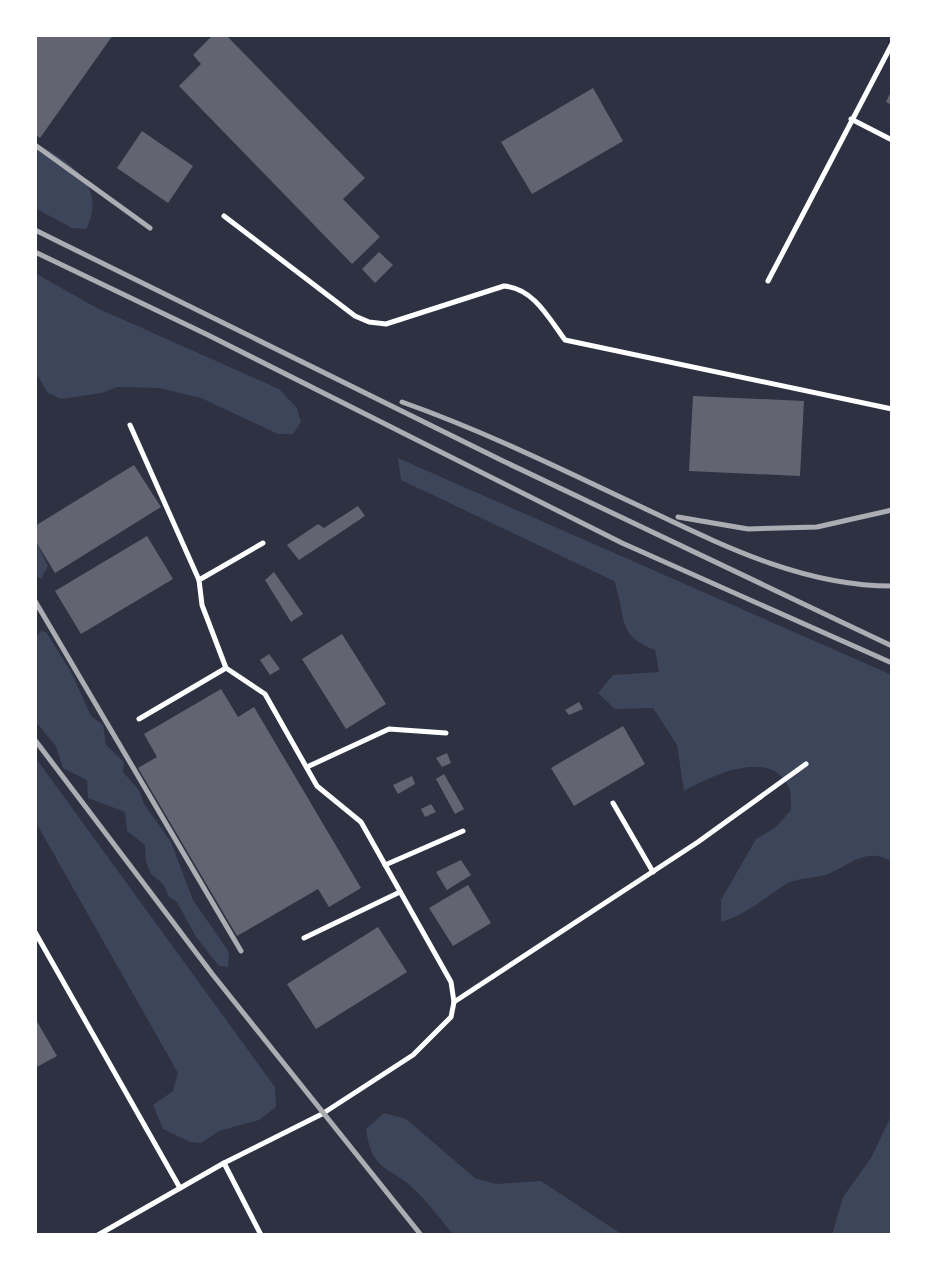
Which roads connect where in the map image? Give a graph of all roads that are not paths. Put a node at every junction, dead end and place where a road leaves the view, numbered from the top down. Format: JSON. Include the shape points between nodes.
{"nodes":[{"id":1,"x":892,"y":44,"type":"edge"},
{"id":2,"x":851,"y":119,"type":"junction"},
{"id":3,"x":892,"y":139,"type":"edge"},
{"id":4,"x":224,"y":216,"type":"dead end"},
{"id":5,"x":768,"y":281,"type":"dead end"},
{"id":6,"x":892,"y":409,"type":"edge"},
{"id":7,"x":130,"y":425,"type":"dead end"},
{"id":8,"x":263,"y":543,"type":"dead end"},
{"id":9,"x":199,"y":580,"type":"junction"},
{"id":10,"x":226,"y":668,"type":"junction"},
{"id":11,"x":139,"y":719,"type":"dead end"},
{"id":12,"x":446,"y":733,"type":"dead end"},
{"id":13,"x":806,"y":764,"type":"dead end"},
{"id":14,"x":307,"y":767,"type":"junction"},
{"id":15,"x":613,"y":803,"type":"dead end"},
{"id":16,"x":463,"y":831,"type":"dead end"},
{"id":17,"x":385,"y":865,"type":"junction"},
{"id":18,"x":653,"y":872,"type":"junction"},
{"id":19,"x":400,"y":892,"type":"junction"},
{"id":20,"x":35,"y":932,"type":"edge"},
{"id":21,"x":304,"y":938,"type":"dead end"},
{"id":22,"x":454,"y":1002,"type":"junction"},
{"id":23,"x":224,"y":1163,"type":"junction"},
{"id":24,"x":180,"y":1188,"type":"junction"},
{"id":25,"x":98,"y":1235,"type":"edge"},
{"id":26,"x":261,"y":1235,"type":"edge"}],
"edges":[{"from":1,"to":2,"type":"lane"},
{"from":2,"to":3,"type":"lane"},
{"from":2,"to":5,"type":"lane"},
{"from":4,"to":6,"type":"lane","via":[[369,322],[386,324],[504,286],[520,288],[565,340]]},
{"from":7,"to":9,"type":"lane"},
{"from":8,"to":9,"type":"lane"},
{"from":9,"to":10,"type":"lane","via":[[202,606]]},
{"from":10,"to":11,"type":"lane"},
{"from":10,"to":14,"type":"lane","via":[[265,694]]},
{"from":12,"to":14,"type":"lane","via":[[389,729]]},
{"from":13,"to":18,"type":"lane"},
{"from":14,"to":17,"type":"lane","via":[[317,786],[361,822]]},
{"from":15,"to":18,"type":"lane"},
{"from":16,"to":17,"type":"lane"},
{"from":17,"to":19,"type":"lane"},
{"from":18,"to":22,"type":"lane"},
{"from":19,"to":21,"type":"lane"},
{"from":19,"to":22,"type":"lane","via":[[451,982]]},
{"from":20,"to":24,"type":"lane"},
{"from":22,"to":23,"type":"lane","via":[[451,1017],[413,1055],[322,1114]]},
{"from":23,"to":24,"type":"lane"},
{"from":23,"to":26,"type":"lane"},
{"from":24,"to":25,"type":"lane"}]}
